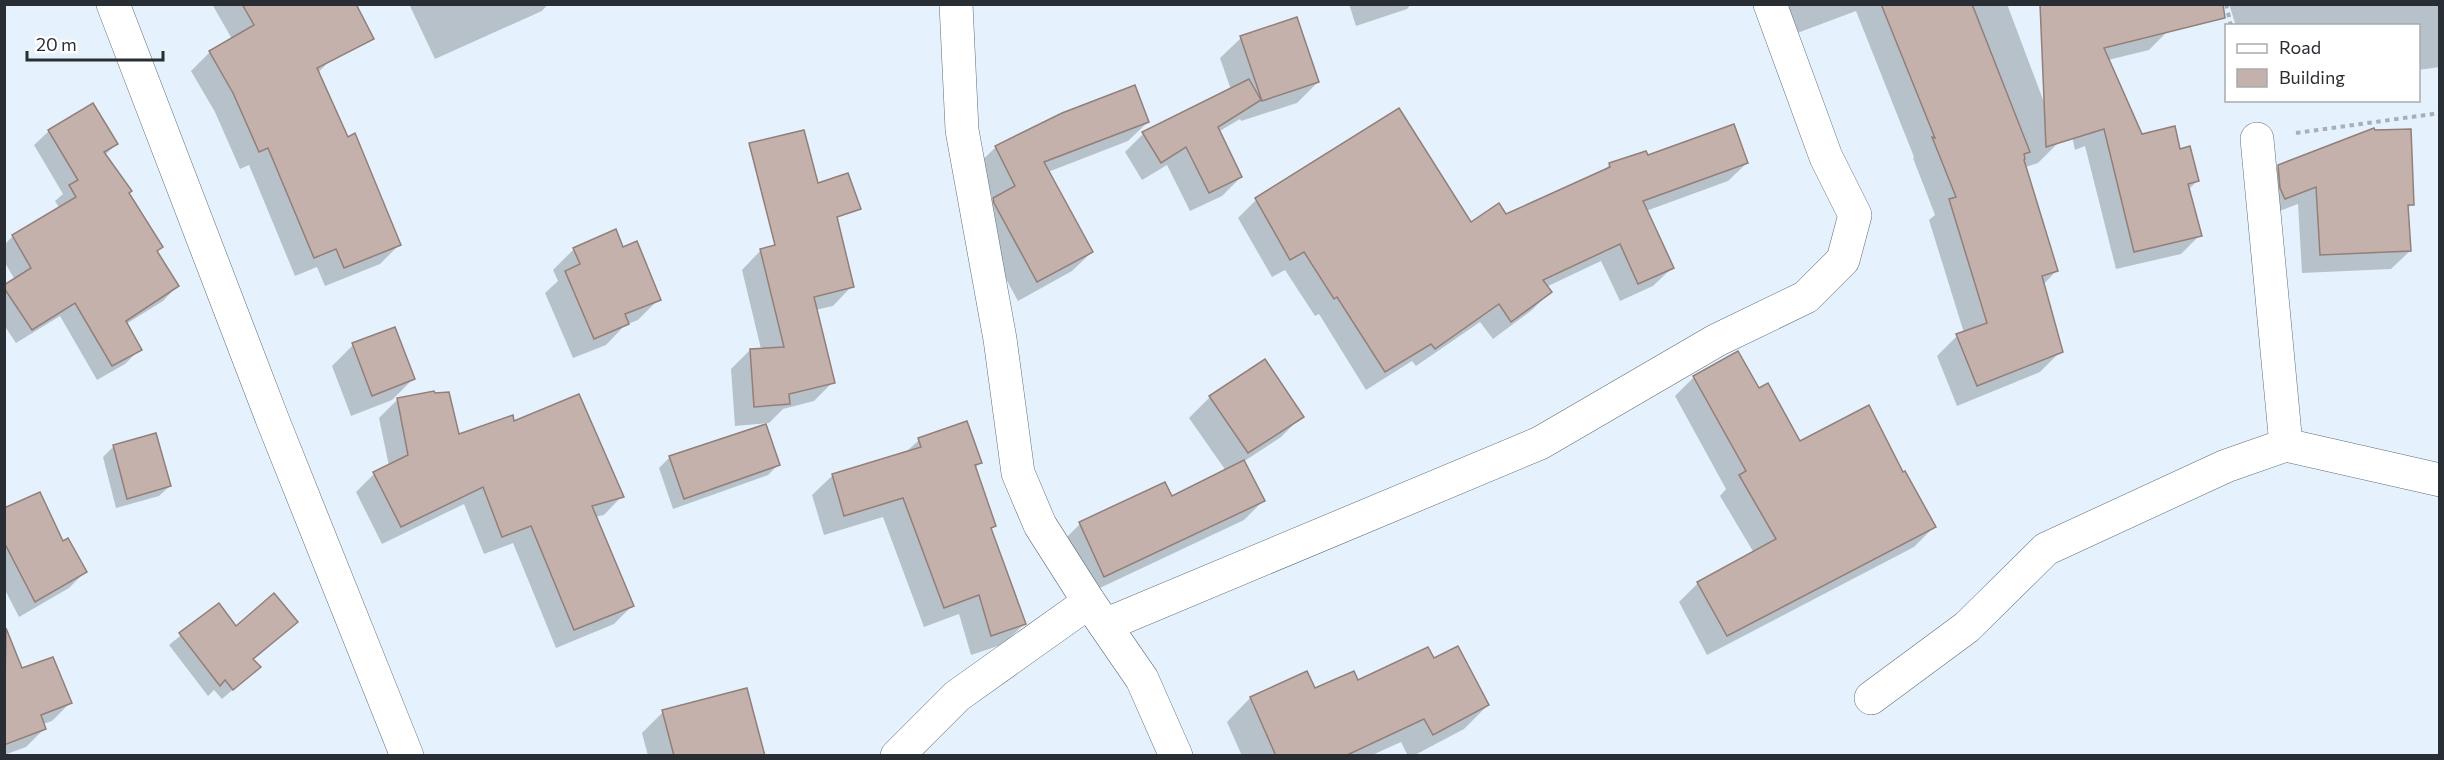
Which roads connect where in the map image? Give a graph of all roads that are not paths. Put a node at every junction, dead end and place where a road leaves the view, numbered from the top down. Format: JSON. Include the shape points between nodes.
{"nodes":[{"id":1,"x":113,"y":4,"type":"edge"},
{"id":2,"x":956,"y":4,"type":"edge"},
{"id":3,"x":1770,"y":4,"type":"edge"},
{"id":4,"x":2257,"y":139,"type":"road end"},
{"id":5,"x":2286,"y":445,"type":"junction"},
{"id":6,"x":2439,"y":480,"type":"edge"},
{"id":7,"x":1097,"y":614,"type":"junction"},
{"id":8,"x":1871,"y":698,"type":"dead end"},
{"id":9,"x":407,"y":756,"type":"edge"},
{"id":10,"x":897,"y":756,"type":"edge"},
{"id":11,"x":1176,"y":756,"type":"edge"}],
"edges":[{"from":1,"to":9,"type":"street"},
{"from":2,"to":7,"type":"street","via":[[962,130],[1000,339],[1018,472],[1040,525]]},
{"from":3,"to":7,"type":"street","via":[[1826,157],[1855,215],[1842,260],[1806,297],[1717,340],[1540,443]]},
{"from":4,"to":5,"type":"street"},
{"from":5,"to":6,"type":"street"},
{"from":5,"to":8,"type":"street","via":[[2226,466],[2046,549],[1966,627]]},
{"from":7,"to":10,"type":"street","via":[[957,696]]},
{"from":7,"to":11,"type":"street","via":[[1142,679]]}]}
